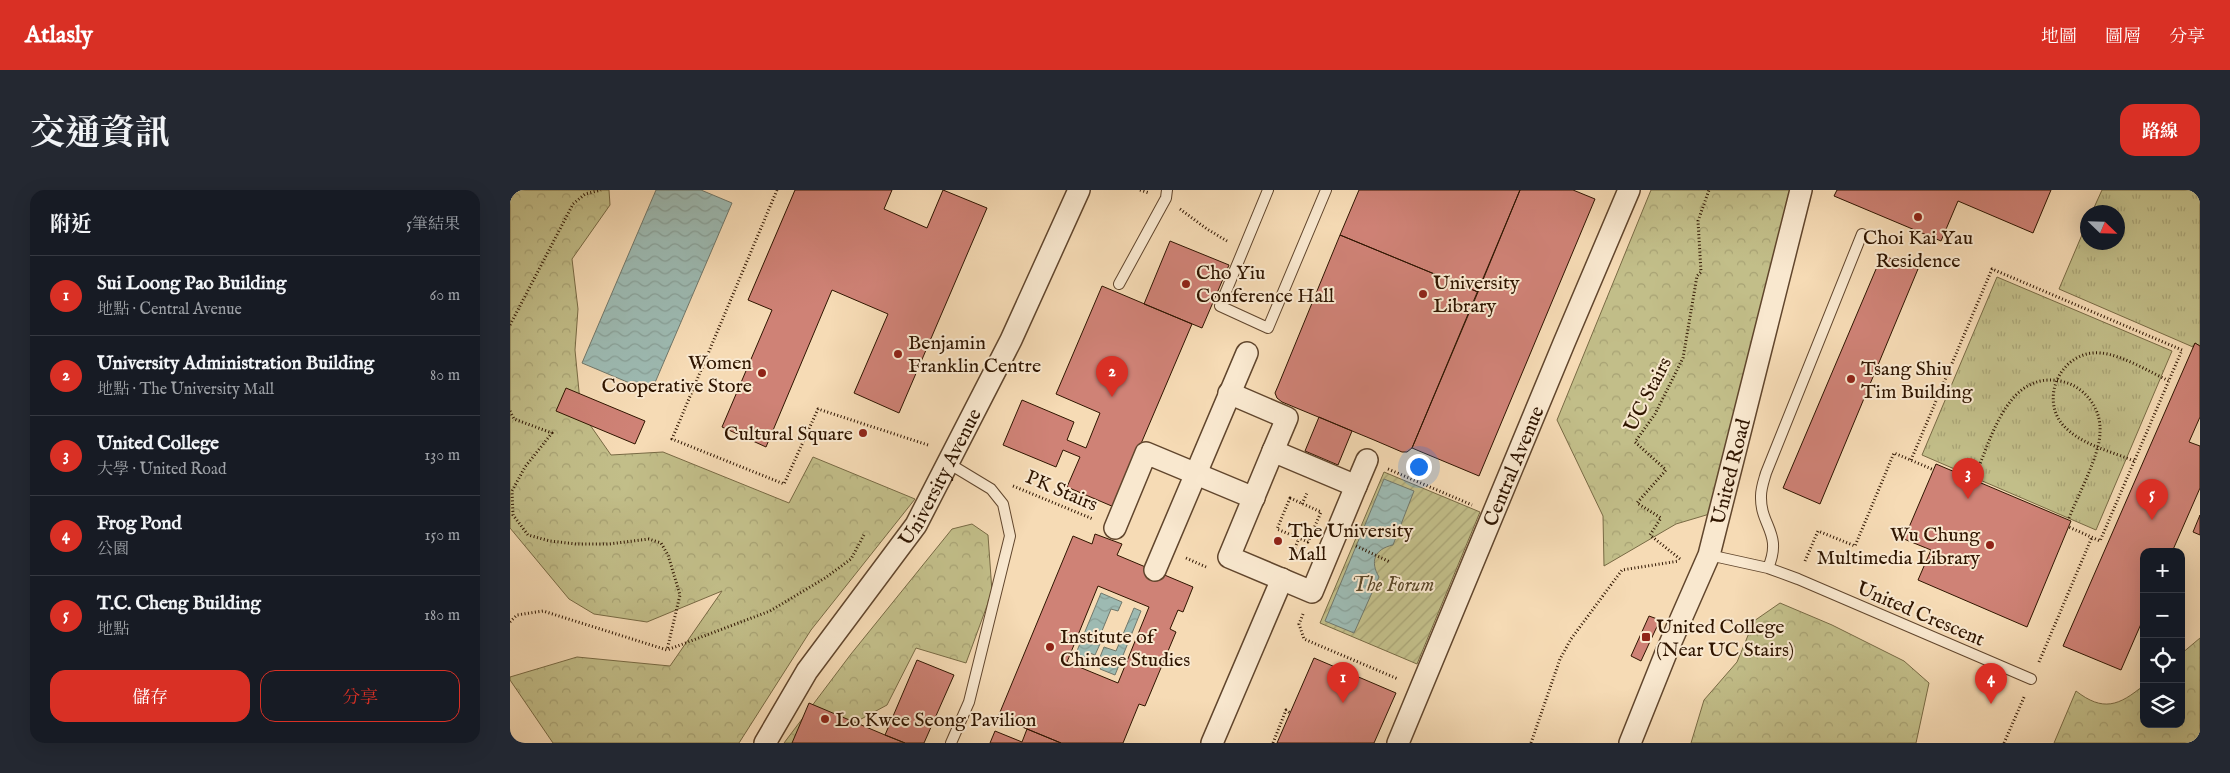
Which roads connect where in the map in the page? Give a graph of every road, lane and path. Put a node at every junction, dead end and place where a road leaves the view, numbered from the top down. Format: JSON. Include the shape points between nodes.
{"nodes":[{"id":1,"x":600,"y":190,"type":"edge"},
{"id":2,"x":777,"y":190,"type":"edge"},
{"id":3,"x":1079,"y":190,"type":"edge"},
{"id":4,"x":1268,"y":190,"type":"edge"},
{"id":5,"x":1326,"y":190,"type":"edge"},
{"id":6,"x":1629,"y":190,"type":"edge"},
{"id":7,"x":1709,"y":190,"type":"edge"},
{"id":8,"x":1800,"y":190,"type":"edge"},
{"id":9,"x":1167,"y":194,"type":"edge"},
{"id":10,"x":1862,"y":234,"type":"dead end"},
{"id":11,"x":1243,"y":250,"type":"junction"},
{"id":12,"x":1119,"y":284,"type":"dead end"},
{"id":13,"x":510,"y":325,"type":"edge"},
{"id":14,"x":1247,"y":353,"type":"dead end"},
{"id":15,"x":2056,"y":380,"type":"junction"},
{"id":16,"x":2169,"y":381,"type":"junction"},
{"id":17,"x":1229,"y":393,"type":"junction"},
{"id":18,"x":510,"y":411,"type":"edge"},
{"id":19,"x":928,"y":445,"type":"dead end"},
{"id":20,"x":2098,"y":446,"type":"junction"},
{"id":21,"x":1273,"y":451,"type":"junction"},
{"id":22,"x":1367,"y":460,"type":"joint"},
{"id":23,"x":1911,"y":460,"type":"junction"},
{"id":24,"x":2134,"y":461,"type":"junction"},
{"id":25,"x":948,"y":463,"type":"junction"},
{"id":26,"x":1934,"y":470,"type":"dead end"},
{"id":27,"x":1195,"y":473,"type":"junction"},
{"id":28,"x":1975,"y":476,"type":"dead end"},
{"id":29,"x":1005,"y":482,"type":"dead end"},
{"id":30,"x":1356,"y":486,"type":"junction"},
{"id":31,"x":1254,"y":498,"type":"junction"},
{"id":32,"x":1321,"y":512,"type":"joint"},
{"id":33,"x":1493,"y":514,"type":"junction"},
{"id":34,"x":2069,"y":518,"type":"dead end"},
{"id":35,"x":1115,"y":528,"type":"joint"},
{"id":36,"x":2069,"y":528,"type":"dead end"},
{"id":37,"x":1861,"y":531,"type":"dead end"},
{"id":38,"x":866,"y":533,"type":"dead end"},
{"id":39,"x":2092,"y":537,"type":"junction"},
{"id":40,"x":1356,"y":546,"type":"dead end"},
{"id":41,"x":1710,"y":555,"type":"junction"},
{"id":42,"x":1390,"y":562,"type":"dead end"},
{"id":43,"x":1768,"y":568,"type":"junction"},
{"id":44,"x":1155,"y":570,"type":"dead end"},
{"id":45,"x":1282,"y":579,"type":"junction"},
{"id":46,"x":1312,"y":592,"type":"junction"},
{"id":47,"x":510,"y":622,"type":"edge"},
{"id":48,"x":2050,"y":635,"type":"dead end"},
{"id":49,"x":667,"y":650,"type":"junction"},
{"id":50,"x":2031,"y":679,"type":"dead end"},
{"id":51,"x":1422,"y":689,"type":"junction"},
{"id":52,"x":1290,"y":712,"type":"dead end"},
{"id":53,"x":766,"y":743,"type":"edge"},
{"id":54,"x":951,"y":743,"type":"edge"},
{"id":55,"x":1212,"y":743,"type":"edge"},
{"id":56,"x":1272,"y":743,"type":"edge"},
{"id":57,"x":1398,"y":743,"type":"edge"},
{"id":58,"x":1531,"y":743,"type":"edge"},
{"id":59,"x":1630,"y":743,"type":"edge"}],
"edges":[{"from":1,"to":13,"type":"path","via":[[584,194],[573,204]]},
{"from":2,"to":19,"type":"path","via":[[672,440],[784,484],[818,409]]},
{"from":3,"to":25,"type":"street","name":"University Avenue","via":[[1011,340]]},
{"from":4,"to":11,"type":"lane"},
{"from":5,"to":11,"type":"lane","via":[[1268,328],[1220,306]]},
{"from":6,"to":33,"type":"street","name":"Central Avenue"},
{"from":7,"to":58,"type":"path","name":"UC Stairs","via":[[1698,221],[1702,272],[1697,276],[1683,358],[1655,414],[1636,442],[1666,470],[1637,503],[1661,518],[1650,535],[1683,561],[1622,570],[1560,659]]},
{"from":8,"to":41,"type":"street","name":"United Road"},
{"from":9,"to":11,"type":"path","via":[[1207,229]]},
{"from":9,"to":12,"type":"lane"},
{"from":10,"to":43,"type":"lane","via":[[1766,472],[1761,497],[1775,544]]},
{"from":14,"to":17,"type":"street"},
{"from":15,"to":16,"type":"path","via":[[2070,362],[2091,353],[2114,357]]},
{"from":15,"to":20,"type":"path","via":[[2053,402],[2061,422],[2073,434]]},
{"from":15,"to":20,"type":"path","via":[[2068,383],[2089,398],[2100,420]]},
{"from":15,"to":28,"type":"path","via":[[2026,386],[2010,400]]},
{"from":16,"to":23,"type":"path","via":[[2182,350],[1992,269]]},
{"from":16,"to":24,"type":"path"},
{"from":17,"to":21,"type":"street","via":[[1287,418]]},
{"from":17,"to":27,"type":"street"},
{"from":18,"to":49,"type":"path","via":[[514,420],[552,433],[525,467],[512,491],[513,515],[528,535],[550,541],[609,544],[649,539],[661,543],[680,595]]},
{"from":20,"to":24,"type":"path"},
{"from":20,"to":34,"type":"path"},
{"from":21,"to":30,"type":"street"},
{"from":21,"to":31,"type":"street"},
{"from":22,"to":30,"type":"street"},
{"from":22,"to":33,"type":"path"},
{"from":23,"to":26,"type":"path"},
{"from":23,"to":37,"type":"path","via":[[1894,453]]},
{"from":24,"to":39,"type":"path","via":[[2100,541]]},
{"from":25,"to":53,"type":"street","name":"University Avenue","via":[[916,526],[807,671]]},
{"from":25,"to":54,"type":"lane","via":[[991,489],[1004,504],[1010,536],[968,702]]},
{"from":27,"to":31,"type":"street"},
{"from":27,"to":35,"type":"street","via":[[1146,452]]},
{"from":27,"to":44,"type":"street"},
{"from":29,"to":35,"type":"path","name":"PK Stairs"},
{"from":30,"to":46,"type":"street"},
{"from":31,"to":45,"type":"street","via":[[1229,557]]},
{"from":32,"to":32,"type":"path","via":[[1290,498],[1277,529],[1308,542]]},
{"from":33,"to":51,"type":"street","name":"Central Avenue"},
{"from":36,"to":39,"type":"path"},
{"from":38,"to":49,"type":"path","via":[[851,559],[770,611]]},
{"from":39,"to":48,"type":"path"},
{"from":40,"to":42,"type":"path"},
{"from":41,"to":43,"type":"lane","name":"United Crescent"},
{"from":41,"to":59,"type":"street","name":"United Road"},
{"from":43,"to":50,"type":"lane","name":"United Crescent"},
{"from":45,"to":46,"type":"street"},
{"from":45,"to":55,"type":"street"},
{"from":46,"to":51,"type":"path","via":[[1299,624],[1304,639]]},
{"from":47,"to":49,"type":"path","via":[[517,615],[543,612]]},
{"from":51,"to":57,"type":"street","name":"Central Avenue"},
{"from":52,"to":56,"type":"path","via":[[1286,710]]}]}
